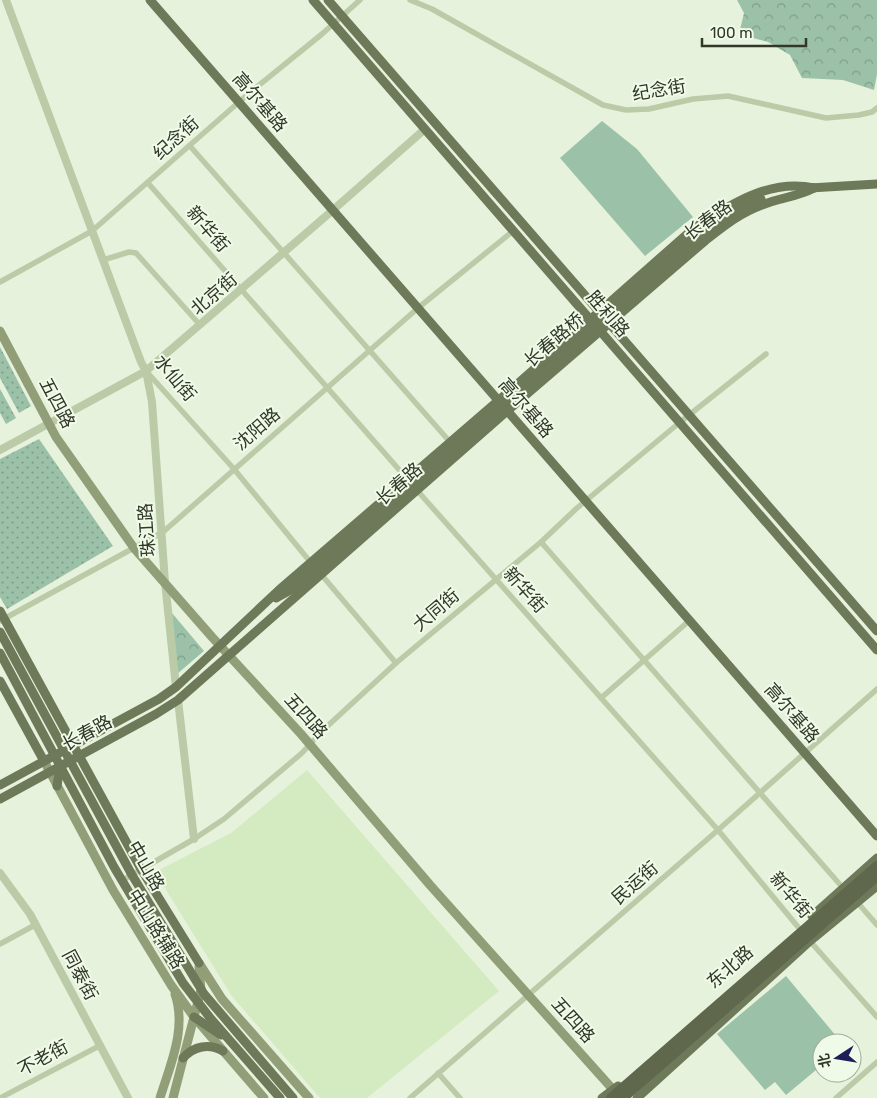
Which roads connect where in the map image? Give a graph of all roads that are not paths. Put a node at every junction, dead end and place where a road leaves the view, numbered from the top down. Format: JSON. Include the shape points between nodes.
{"nodes":[{"id":1,"x":6,"y":0,"type":"edge"},
{"id":2,"x":150,"y":0,"type":"edge"},
{"id":3,"x":314,"y":0,"type":"edge"},
{"id":4,"x":328,"y":0,"type":"edge"},
{"id":5,"x":360,"y":0,"type":"edge"},
{"id":6,"x":410,"y":0,"type":"edge"},
{"id":7,"x":342,"y":16,"type":"junction"},
{"id":8,"x":334,"y":23,"type":"junction"},
{"id":9,"x":238,"y":103,"type":"junction"},
{"id":10,"x":877,"y":108,"type":"edge"},
{"id":11,"x":425,"y":129,"type":"junction"},
{"id":12,"x":190,"y":146,"type":"junction"},
{"id":13,"x":148,"y":183,"type":"junction"},
{"id":14,"x":877,"y":184,"type":"edge"},
{"id":15,"x":814,"y":188,"type":"junction"},
{"id":16,"x":333,"y":210,"type":"junction"},
{"id":17,"x":92,"y":231,"type":"junction"},
{"id":18,"x":513,"y":231,"type":"junction"},
{"id":19,"x":702,"y":233,"type":"joint"},
{"id":20,"x":284,"y":254,"type":"junction"},
{"id":21,"x":103,"y":260,"type":"junction"},
{"id":22,"x":0,"y":282,"type":"edge"},
{"id":23,"x":241,"y":290,"type":"junction"},
{"id":24,"x":418,"y":308,"type":"junction"},
{"id":25,"x":599,"y":313,"type":"junction"},
{"id":26,"x":591,"y":320,"type":"junction"},
{"id":27,"x":609,"y":324,"type":"junction"},
{"id":28,"x":200,"y":325,"type":"junction"},
{"id":29,"x":0,"y":331,"type":"edge"},
{"id":30,"x":600,"y":332,"type":"junction"},
{"id":31,"x":370,"y":351,"type":"junction"},
{"id":32,"x":766,"y":354,"type":"dead end"},
{"id":33,"x":146,"y":370,"type":"junction"},
{"id":34,"x":327,"y":389,"type":"junction"},
{"id":35,"x":498,"y":401,"type":"junction"},
{"id":36,"x":507,"y":411,"type":"junction"},
{"id":37,"x":688,"y":415,"type":"junction"},
{"id":38,"x":679,"y":423,"type":"junction"},
{"id":39,"x":48,"y":425,"type":"junction"},
{"id":40,"x":450,"y":442,"type":"junction"},
{"id":41,"x":0,"y":450,"type":"edge"},
{"id":42,"x":234,"y":469,"type":"junction"},
{"id":43,"x":407,"y":479,"type":"junction"},
{"id":44,"x":417,"y":490,"type":"junction"},
{"id":45,"x":585,"y":501,"type":"junction"},
{"id":46,"x":163,"y":532,"type":"junction"},
{"id":47,"x":541,"y":542,"type":"junction"},
{"id":48,"x":134,"y":548,"type":"junction"},
{"id":49,"x":311,"y":563,"type":"junction"},
{"id":50,"x":321,"y":574,"type":"junction"},
{"id":51,"x":496,"y":580,"type":"junction"},
{"id":52,"x":166,"y":582,"type":"junction"},
{"id":53,"x":292,"y":589,"type":"junction"},
{"id":54,"x":261,"y":608,"type":"junction"},
{"id":55,"x":1,"y":617,"type":"edge"},
{"id":56,"x":270,"y":619,"type":"junction"},
{"id":57,"x":690,"y":620,"type":"junction"},
{"id":58,"x":877,"y":631,"type":"edge"},
{"id":59,"x":0,"y":632,"type":"edge"},
{"id":60,"x":221,"y":646,"type":"junction"},
{"id":61,"x":877,"y":650,"type":"edge"},
{"id":62,"x":0,"y":654,"type":"edge"},
{"id":63,"x":229,"y":655,"type":"junction"},
{"id":64,"x":644,"y":661,"type":"junction"},
{"id":65,"x":396,"y":663,"type":"junction"},
{"id":66,"x":0,"y":681,"type":"edge"},
{"id":67,"x":176,"y":687,"type":"junction"},
{"id":68,"x":877,"y":688,"type":"edge"},
{"id":69,"x":601,"y":698,"type":"junction"},
{"id":70,"x":178,"y":700,"type":"junction"},
{"id":71,"x":310,"y":744,"type":"junction"},
{"id":72,"x":73,"y":745,"type":"junction"},
{"id":73,"x":64,"y":750,"type":"junction"},
{"id":74,"x":805,"y":753,"type":"junction"},
{"id":75,"x":54,"y":756,"type":"junction"},
{"id":76,"x":79,"y":756,"type":"junction"},
{"id":77,"x":70,"y":761,"type":"junction"},
{"id":78,"x":44,"y":762,"type":"junction"},
{"id":79,"x":60,"y":767,"type":"junction"},
{"id":80,"x":86,"y":769,"type":"junction"},
{"id":81,"x":50,"y":772,"type":"junction"},
{"id":82,"x":0,"y":784,"type":"edge"},
{"id":83,"x":57,"y":786,"type":"junction"},
{"id":84,"x":760,"y":793,"type":"junction"},
{"id":85,"x":0,"y":799,"type":"edge"},
{"id":86,"x":718,"y":830,"type":"junction"},
{"id":87,"x":877,"y":836,"type":"edge"},
{"id":88,"x":194,"y":839,"type":"junction"},
{"id":89,"x":877,"y":859,"type":"edge"},
{"id":90,"x":877,"y":866,"type":"edge"},
{"id":91,"x":141,"y":869,"type":"junction"},
{"id":92,"x":0,"y":873,"type":"edge"},
{"id":93,"x":132,"y":875,"type":"junction"},
{"id":94,"x":873,"y":879,"type":"edge"},
{"id":95,"x":121,"y":881,"type":"junction"},
{"id":96,"x":843,"y":888,"type":"junction"},
{"id":97,"x":857,"y":902,"type":"junction"},
{"id":98,"x":36,"y":925,"type":"junction"},
{"id":99,"x":877,"y":925,"type":"edge"},
{"id":100,"x":798,"y":928,"type":"junction"},
{"id":101,"x":810,"y":941,"type":"junction"},
{"id":102,"x":0,"y":944,"type":"edge"},
{"id":103,"x":199,"y":963,"type":"junction"},
{"id":104,"x":171,"y":985,"type":"junction"},
{"id":105,"x":201,"y":990,"type":"junction"},
{"id":106,"x":529,"y":996,"type":"junction"},
{"id":107,"x":198,"y":1002,"type":"junction"},
{"id":108,"x":194,"y":1018,"type":"junction"},
{"id":109,"x":877,"y":1018,"type":"edge"},
{"id":110,"x":230,"y":1040,"type":"junction"},
{"id":111,"x":101,"y":1045,"type":"junction"},
{"id":112,"x":223,"y":1051,"type":"junction"},
{"id":113,"x":183,"y":1058,"type":"junction"},
{"id":114,"x":877,"y":1062,"type":"edge"},
{"id":115,"x":438,"y":1073,"type":"junction"},
{"id":116,"x":612,"y":1094,"type":"edge"},
{"id":117,"x":130,"y":1097,"type":"edge"},
{"id":118,"x":0,"y":1098,"type":"edge"},
{"id":119,"x":160,"y":1098,"type":"edge"},
{"id":120,"x":172,"y":1098,"type":"edge"},
{"id":121,"x":264,"y":1098,"type":"edge"},
{"id":122,"x":280,"y":1098,"type":"edge"},
{"id":123,"x":293,"y":1098,"type":"edge"},
{"id":124,"x":309,"y":1098,"type":"edge"},
{"id":125,"x":410,"y":1098,"type":"edge"},
{"id":126,"x":460,"y":1098,"type":"edge"},
{"id":127,"x":602,"y":1098,"type":"edge"},
{"id":128,"x":622,"y":1098,"type":"edge"},
{"id":129,"x":637,"y":1098,"type":"edge"},
{"id":130,"x":836,"y":1098,"type":"edge"}],
"edges":[{"from":1,"to":17,"type":"street","name":"水仙街"},
{"from":2,"to":9,"type":"main road","name":"高尔基路"},
{"from":3,"to":8,"type":"main road","name":"胜利路"},
{"from":4,"to":7,"type":"main road","name":"胜利路"},
{"from":5,"to":7,"type":"street","name":"纪念街"},
{"from":6,"to":10,"type":"street","name":"纪念街","via":[[432,9],[603,105],[626,110],[649,109],[693,99],[728,96],[826,118],[859,115]]},
{"from":7,"to":8,"type":"street","name":"纪念街"},
{"from":7,"to":25,"type":"main road","name":"胜利路"},
{"from":8,"to":9,"type":"street","name":"纪念街"},
{"from":8,"to":11,"type":"main road","name":"胜利路"},
{"from":9,"to":12,"type":"street","name":"纪念街"},
{"from":9,"to":16,"type":"main road","name":"高尔基路"},
{"from":11,"to":16,"type":"street","name":"北京街"},
{"from":11,"to":18,"type":"main road","name":"胜利路"},
{"from":12,"to":13,"type":"street","name":"纪念街"},
{"from":12,"to":20,"type":"street"},
{"from":13,"to":17,"type":"street","name":"纪念街"},
{"from":13,"to":23,"type":"street","name":"新华街"},
{"from":14,"to":15,"type":"main road","name":"长春路"},
{"from":15,"to":19,"type":"main road","name":"长春路","via":[[775,194],[748,204]]},
{"from":15,"to":25,"type":"main road","name":"长春路","via":[[795,185],[778,188],[726,206],[694,228]]},
{"from":15,"to":27,"type":"main road","name":"长春路","via":[[763,204],[733,218]]},
{"from":16,"to":20,"type":"street","name":"北京街"},
{"from":16,"to":24,"type":"main road","name":"高尔基路"},
{"from":17,"to":21,"type":"street","name":"水仙街"},
{"from":17,"to":22,"type":"street","name":"纪念街"},
{"from":18,"to":24,"type":"street","name":"沈阳路"},
{"from":18,"to":26,"type":"main road","name":"胜利路"},
{"from":19,"to":53,"type":"main road","name":"长春路桥"},
{"from":20,"to":23,"type":"street","name":"北京街"},
{"from":20,"to":31,"type":"street"},
{"from":21,"to":28,"type":"street","via":[[129,252],[136,254]]},
{"from":21,"to":33,"type":"street","name":"水仙街"},
{"from":23,"to":28,"type":"street","name":"北京街"},
{"from":23,"to":34,"type":"street","name":"新华街"},
{"from":24,"to":31,"type":"street","name":"沈阳路"},
{"from":24,"to":35,"type":"main road","name":"高尔基路"},
{"from":25,"to":26,"type":"main road","name":"长春路"},
{"from":25,"to":27,"type":"main road","name":"胜利路"},
{"from":26,"to":30,"type":"main road","name":"胜利路"},
{"from":26,"to":35,"type":"main road","name":"长春路"},
{"from":27,"to":30,"type":"main road","name":"长春路"},
{"from":27,"to":37,"type":"main road","name":"胜利路"},
{"from":28,"to":33,"type":"street","name":"北京街"},
{"from":29,"to":39,"type":"main road","name":"五四路"},
{"from":30,"to":36,"type":"main road","name":"长春路"},
{"from":30,"to":38,"type":"main road","name":"胜利路"},
{"from":31,"to":34,"type":"street","name":"沈阳路"},
{"from":31,"to":40,"type":"street"},
{"from":32,"to":37,"type":"street","name":"大同街"},
{"from":33,"to":39,"type":"street","name":"北京街"},
{"from":33,"to":42,"type":"street","name":"水仙街"},
{"from":33,"to":46,"type":"street","name":"珠江路","via":[[156,435]]},
{"from":34,"to":42,"type":"street","name":"沈阳路"},
{"from":34,"to":43,"type":"street","name":"新华街"},
{"from":35,"to":36,"type":"main road","name":"高尔基路"},
{"from":35,"to":40,"type":"main road","name":"长春路"},
{"from":36,"to":44,"type":"main road","name":"长春路"},
{"from":36,"to":45,"type":"main road","name":"高尔基路"},
{"from":37,"to":38,"type":"street","name":"大同街"},
{"from":37,"to":58,"type":"main road","name":"胜利路"},
{"from":38,"to":45,"type":"street","name":"大同街"},
{"from":38,"to":61,"type":"main road","name":"胜利路"},
{"from":39,"to":41,"type":"street","name":"北京街"},
{"from":39,"to":48,"type":"main road","name":"五四路"},
{"from":40,"to":43,"type":"main road","name":"长春路"},
{"from":42,"to":46,"type":"street","name":"沈阳路"},
{"from":42,"to":49,"type":"street","name":"水仙街"},
{"from":43,"to":44,"type":"street","name":"新华街"},
{"from":43,"to":49,"type":"main road","name":"长春路"},
{"from":44,"to":50,"type":"main road","name":"长春路"},
{"from":44,"to":51,"type":"street","name":"新华街"},
{"from":45,"to":47,"type":"street","name":"大同街"},
{"from":45,"to":57,"type":"main road","name":"高尔基路"},
{"from":46,"to":48,"type":"street","name":"沈阳路"},
{"from":46,"to":52,"type":"street","name":"珠江路"},
{"from":47,"to":51,"type":"street","name":"大同街"},
{"from":47,"to":64,"type":"street"},
{"from":48,"to":52,"type":"main road","name":"五四路"},
{"from":48,"to":55,"type":"street","name":"沈阳路"},
{"from":49,"to":50,"type":"street","name":"水仙街"},
{"from":49,"to":54,"type":"main road","name":"长春路"},
{"from":50,"to":56,"type":"main road","name":"长春路"},
{"from":50,"to":65,"type":"street","name":"水仙街"},
{"from":51,"to":65,"type":"street","name":"大同街"},
{"from":51,"to":69,"type":"street","name":"新华街"},
{"from":52,"to":60,"type":"main road","name":"五四路"},
{"from":52,"to":67,"type":"street","name":"珠江路"},
{"from":53,"to":54,"type":"main road"},
{"from":53,"to":56,"type":"main road"},
{"from":54,"to":60,"type":"main road","name":"长春路"},
{"from":55,"to":72,"type":"main road"},
{"from":56,"to":63,"type":"main road","name":"长春路"},
{"from":57,"to":64,"type":"street"},
{"from":57,"to":74,"type":"main road","name":"高尔基路"},
{"from":59,"to":73,"type":"main road","name":"中山路"},
{"from":60,"to":63,"type":"main road","name":"五四路"},
{"from":60,"to":67,"type":"main road","name":"长春路"},
{"from":62,"to":75,"type":"main road","name":"中山路"},
{"from":63,"to":70,"type":"main road","name":"长春路"},
{"from":63,"to":71,"type":"main road","name":"五四路"},
{"from":64,"to":69,"type":"street"},
{"from":64,"to":84,"type":"street"},
{"from":65,"to":71,"type":"street","name":"大同街"},
{"from":66,"to":78,"type":"main road"},
{"from":67,"to":72,"type":"main road","name":"长春路"},
{"from":68,"to":74,"type":"street","name":"民运街"},
{"from":69,"to":86,"type":"street","name":"新华街"},
{"from":70,"to":76,"type":"main road","name":"长春路"},
{"from":70,"to":88,"type":"street"},
{"from":71,"to":88,"type":"street","name":"大同街","via":[[224,819]]},
{"from":71,"to":106,"type":"main road","name":"五四路"},
{"from":72,"to":73,"type":"main road","name":"长春路"},
{"from":72,"to":76,"type":"main road"},
{"from":73,"to":75,"type":"main road","name":"长春路"},
{"from":73,"to":77,"type":"main road","name":"中山路"},
{"from":74,"to":84,"type":"street","name":"民运街"},
{"from":74,"to":87,"type":"main road","name":"高尔基路"},
{"from":75,"to":78,"type":"main road","name":"长春路"},
{"from":75,"to":79,"type":"main road","name":"中山路"},
{"from":76,"to":77,"type":"main road","name":"长春路"},
{"from":76,"to":80,"type":"main road"},
{"from":77,"to":79,"type":"main road","name":"长春路"},
{"from":77,"to":80,"type":"main road"},
{"from":77,"to":93,"type":"main road","name":"中山路"},
{"from":78,"to":81,"type":"main road","name":"中山路辅路"},
{"from":78,"to":82,"type":"main road","name":"长春路"},
{"from":79,"to":81,"type":"main road","name":"长春路"},
{"from":79,"to":83,"type":"main road"},
{"from":79,"to":95,"type":"main road","name":"中山路"},
{"from":80,"to":91,"type":"main road"},
{"from":81,"to":83,"type":"main road","name":"中山路辅路"},
{"from":81,"to":85,"type":"main road","name":"长春路"},
{"from":83,"to":104,"type":"main road","name":"中山路辅路","via":[[113,890]]},
{"from":84,"to":86,"type":"street","name":"民运街"},
{"from":84,"to":96,"type":"street"},
{"from":86,"to":100,"type":"street","name":"新华街"},
{"from":86,"to":106,"type":"street","name":"民运街"},
{"from":88,"to":91,"type":"street","name":"大同街"},
{"from":89,"to":94,"type":"highway"},
{"from":89,"to":96,"type":"main road","name":"东北路"},
{"from":90,"to":94,"type":"highway","name":"东北路"},
{"from":91,"to":93,"type":"street","name":"大同街"},
{"from":91,"to":103,"type":"main road"},
{"from":92,"to":98,"type":"street","name":"同泰街"},
{"from":93,"to":95,"type":"street","name":"大同街"},
{"from":93,"to":105,"type":"main road","name":"中山路"},
{"from":94,"to":97,"type":"main road","name":"东北路"},
{"from":94,"to":116,"type":"highway","name":"东北路"},
{"from":94,"to":128,"type":"highway","name":"东北路"},
{"from":95,"to":107,"type":"main road","name":"中山路"},
{"from":96,"to":100,"type":"main road","name":"东北路"},
{"from":97,"to":99,"type":"street"},
{"from":97,"to":101,"type":"main road","name":"东北路"},
{"from":98,"to":102,"type":"street"},
{"from":98,"to":111,"type":"street","name":"同泰街"},
{"from":100,"to":101,"type":"street","name":"新华街"},
{"from":100,"to":116,"type":"main road","name":"东北路"},
{"from":101,"to":109,"type":"street","name":"新华街"},
{"from":101,"to":129,"type":"main road","name":"东北路"},
{"from":103,"to":105,"type":"main road"},
{"from":103,"to":124,"type":"main road","name":"中山路辅路","via":[[222,999]]},
{"from":104,"to":108,"type":"main road","name":"中山路辅路"},
{"from":104,"to":119,"type":"main road","via":[[177,1000],[180,1031]]},
{"from":105,"to":107,"type":"main road"},
{"from":105,"to":123,"type":"main road","name":"中山路"},
{"from":106,"to":115,"type":"street","name":"民运街"},
{"from":106,"to":116,"type":"main road","name":"五四路"},
{"from":107,"to":108,"type":"main road"},
{"from":107,"to":110,"type":"main road","name":"中山路"},
{"from":108,"to":110,"type":"main road"},
{"from":108,"to":112,"type":"main road","name":"中山路辅路"},
{"from":108,"to":113,"type":"main road"},
{"from":110,"to":122,"type":"main road","name":"中山路"},
{"from":111,"to":117,"type":"street","name":"同泰街"},
{"from":111,"to":118,"type":"street","name":"不老街"},
{"from":112,"to":113,"type":"main road","via":[[216,1047],[202,1047],[188,1052]]},
{"from":112,"to":121,"type":"main road","name":"中山路辅路"},
{"from":113,"to":120,"type":"main road"},
{"from":114,"to":130,"type":"street"},
{"from":115,"to":125,"type":"street","name":"民运街"},
{"from":115,"to":126,"type":"street"},
{"from":116,"to":127,"type":"main road","name":"东北路"},
{"from":116,"to":128,"type":"main road","name":"五四路"}]}
